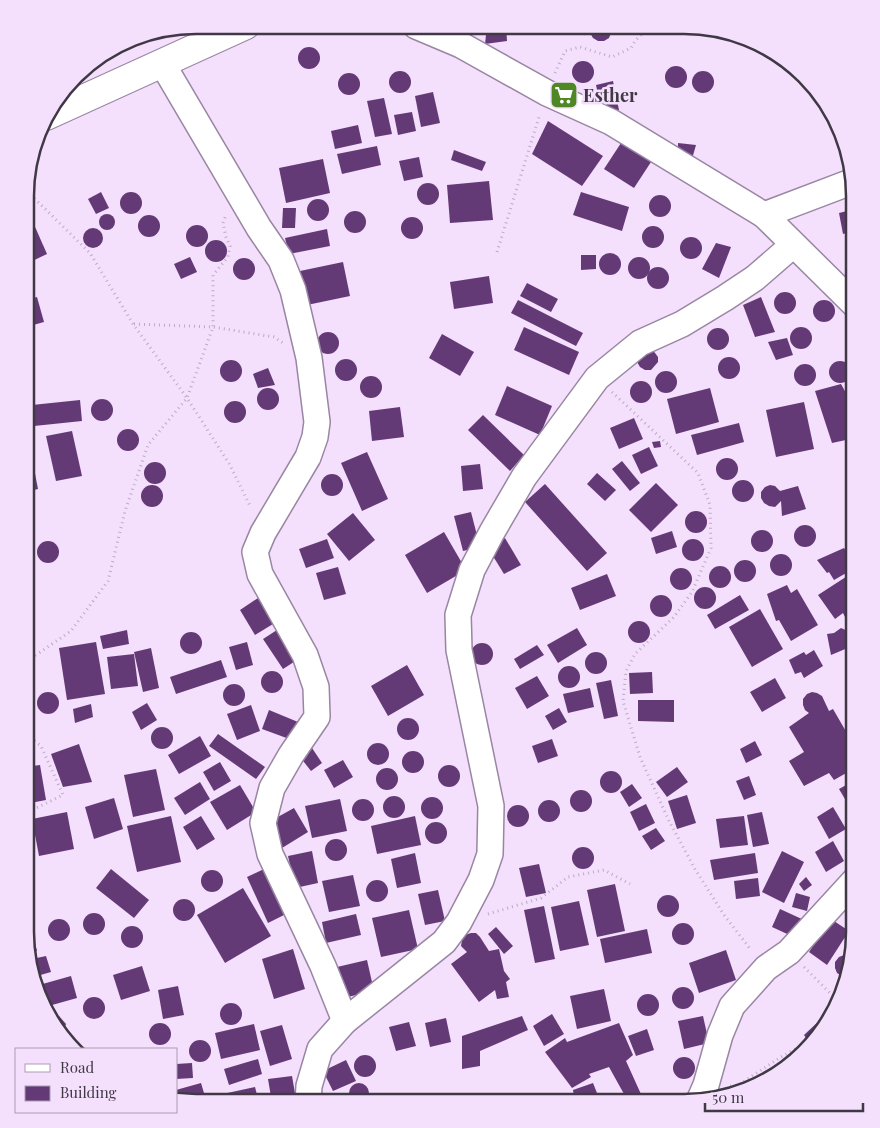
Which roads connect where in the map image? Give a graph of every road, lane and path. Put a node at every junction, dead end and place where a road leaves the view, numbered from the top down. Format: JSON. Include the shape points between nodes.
{"nodes":[{"id":1,"x":226,"y":34,"type":"edge"},
{"id":2,"x":436,"y":34,"type":"edge"},
{"id":3,"x":642,"y":34,"type":"edge"},
{"id":4,"x":162,"y":63,"type":"junction"},
{"id":5,"x":547,"y":92,"type":"junction"},
{"id":6,"x":59,"y":110,"type":"edge"},
{"id":7,"x":845,"y":184,"type":"edge"},
{"id":8,"x":235,"y":186,"type":"junction"},
{"id":9,"x":34,"y":198,"type":"edge"},
{"id":10,"x":764,"y":215,"type":"junction"},
{"id":11,"x":793,"y":245,"type":"junction"},
{"id":12,"x":497,"y":252,"type":"dead end"},
{"id":13,"x":846,"y":296,"type":"edge"},
{"id":14,"x":133,"y":324,"type":"junction"},
{"id":15,"x":213,"y":327,"type":"junction"},
{"id":16,"x":309,"y":358,"type":"junction"},
{"id":17,"x":598,"y":378,"type":"junction"},
{"id":18,"x":187,"y":398,"type":"junction"},
{"id":19,"x":262,"y":533,"type":"junction"},
{"id":20,"x":34,"y":656,"type":"edge"},
{"id":21,"x":34,"y":740,"type":"edge"},
{"id":22,"x":34,"y":809,"type":"edge"},
{"id":23,"x":630,"y":884,"type":"dead end"},
{"id":24,"x":846,"y":890,"type":"edge"},
{"id":25,"x":459,"y":922,"type":"junction"},
{"id":26,"x":788,"y":952,"type":"junction"},
{"id":27,"x":766,"y":968,"type":"junction"},
{"id":28,"x":833,"y":996,"type":"edge"},
{"id":29,"x":344,"y":1021,"type":"junction"},
{"id":30,"x":799,"y":1047,"type":"edge"},
{"id":31,"x":740,"y":1084,"type":"edge"},
{"id":32,"x":731,"y":1087,"type":"edge"},
{"id":33,"x":702,"y":1093,"type":"edge"},
{"id":34,"x":309,"y":1094,"type":"edge"}],
"edges":[{"from":1,"to":4,"type":"street"},
{"from":2,"to":5,"type":"street","via":[[461,44]]},
{"from":3,"to":5,"type":"path","via":[[631,48],[612,57],[580,47],[565,51]]},
{"from":4,"to":6,"type":"street"},
{"from":4,"to":8,"type":"street"},
{"from":5,"to":10,"type":"street","via":[[611,122]]},
{"from":5,"to":12,"type":"path"},
{"from":7,"to":10,"type":"street"},
{"from":8,"to":15,"type":"path","via":[[223,223],[230,246],[228,257],[213,275]]},
{"from":8,"to":16,"type":"street","via":[[281,260],[293,290]]},
{"from":9,"to":14,"type":"path","via":[[90,253]]},
{"from":10,"to":11,"type":"street"},
{"from":11,"to":13,"type":"street"},
{"from":11,"to":17,"type":"street","via":[[755,278],[682,324],[640,343]]},
{"from":14,"to":15,"type":"path"},
{"from":14,"to":18,"type":"path"},
{"from":15,"to":16,"type":"path","via":[[274,337]]},
{"from":15,"to":18,"type":"path"},
{"from":16,"to":19,"type":"street","via":[[317,422],[315,437],[308,457]]},
{"from":17,"to":25,"type":"street","via":[[524,477],[472,570],[458,615],[460,650],[490,806],[490,854],[481,880]]},
{"from":17,"to":27,"type":"path","via":[[698,472],[710,505],[711,548],[692,592],[674,617],[635,654],[626,671],[622,700],[640,757],[686,853],[724,915]]},
{"from":18,"to":19,"type":"path","via":[[230,465]]},
{"from":18,"to":20,"type":"path","via":[[148,444],[125,511],[108,581],[71,632]]},
{"from":19,"to":29,"type":"street","via":[[255,552],[260,574],[305,655],[316,687],[317,717],[272,788],[263,823],[270,854],[323,966]]},
{"from":21,"to":22,"type":"path","via":[[41,746],[63,795]]},
{"from":23,"to":25,"type":"path","via":[[604,870],[568,877],[541,898]]},
{"from":24,"to":26,"type":"street"},
{"from":25,"to":29,"type":"street","via":[[444,942]]},
{"from":26,"to":27,"type":"street"},
{"from":26,"to":28,"type":"path"},
{"from":27,"to":33,"type":"street","via":[[732,1006]]},
{"from":29,"to":34,"type":"street","via":[[320,1050]]},
{"from":30,"to":31,"type":"path"},
{"from":32,"to":33,"type":"path"}]}
